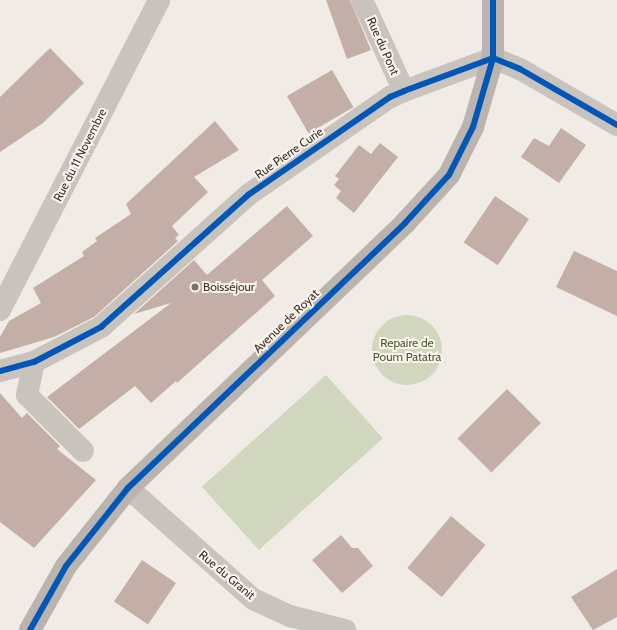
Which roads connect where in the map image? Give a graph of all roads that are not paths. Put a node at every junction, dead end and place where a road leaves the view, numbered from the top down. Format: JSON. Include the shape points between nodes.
{"nodes":[{"id":1,"x":159,"y":0,"type":"edge"},
{"id":2,"x":362,"y":0,"type":"edge"},
{"id":3,"x":493,"y":0,"type":"edge"},
{"id":4,"x":493,"y":58,"type":"junction"},
{"id":5,"x":404,"y":91,"type":"junction"},
{"id":6,"x":617,"y":125,"type":"edge"},
{"id":7,"x":0,"y":310,"type":"edge"},
{"id":8,"x":34,"y":362,"type":"junction"},
{"id":9,"x":0,"y":371,"type":"edge"},
{"id":10,"x":83,"y":451,"type":"dead end"},
{"id":11,"x":128,"y":488,"type":"junction"},
{"id":12,"x":30,"y":630,"type":"edge"},
{"id":13,"x":345,"y":630,"type":"edge"}],
"edges":[{"from":1,"to":7,"type":"street","name":"Rue du 11 Novembre"},
{"from":2,"to":5,"type":"street","name":"Rue du Pont"},
{"from":3,"to":4,"type":"main road","name":"Avenue de Royat"},
{"from":4,"to":5,"type":"street","name":"Rue Pierre Curie"},
{"from":4,"to":6,"type":"street","via":[[520,69]]},
{"from":4,"to":11,"type":"main road","name":"Avenue de Royat","via":[[473,127],[449,175],[405,223]]},
{"from":5,"to":8,"type":"street","name":"Rue Pierre Curie","via":[[390,97],[248,195],[102,327]]},
{"from":8,"to":9,"type":"street","name":"Rue Pierre Curie"},
{"from":8,"to":10,"type":"street","via":[[27,395]]},
{"from":11,"to":12,"type":"main road","name":"Avenue de Royat","via":[[66,566]]},
{"from":11,"to":13,"type":"street","name":"Rue du Granit","via":[[253,599],[290,616]]}]}
